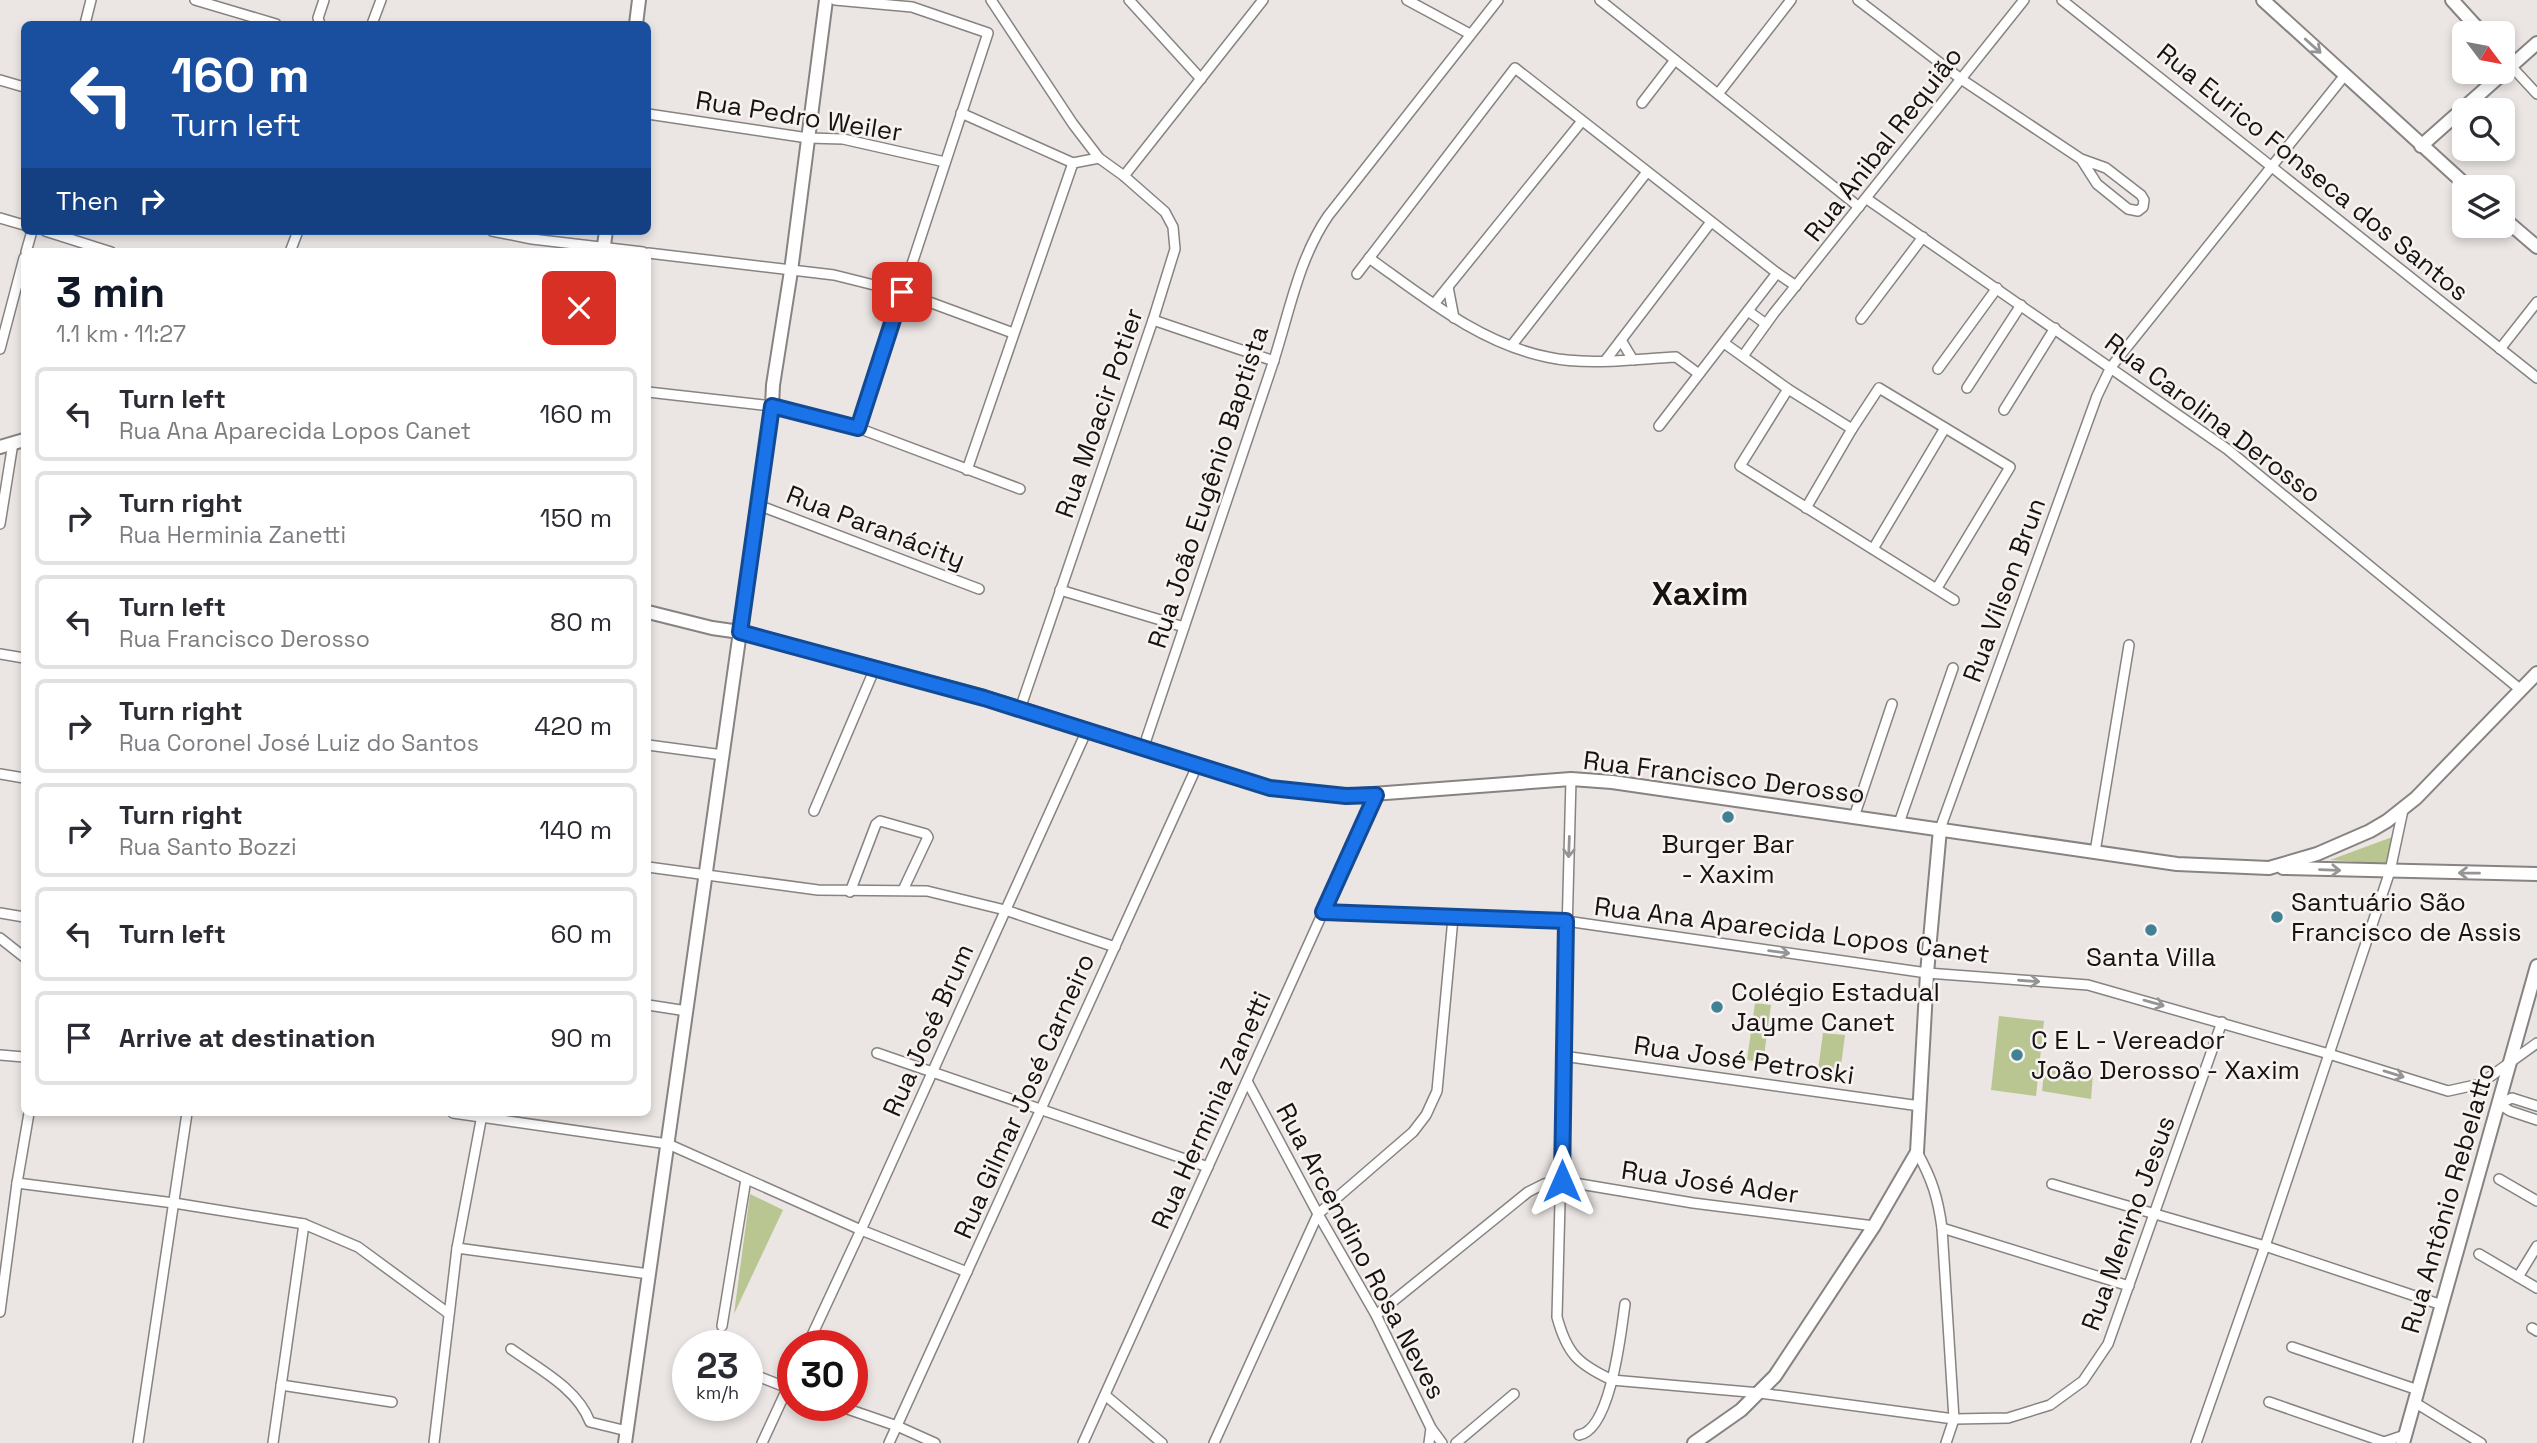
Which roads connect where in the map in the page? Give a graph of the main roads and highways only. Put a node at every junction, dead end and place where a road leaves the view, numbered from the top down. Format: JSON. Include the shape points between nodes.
{"nodes":[{"id":1,"x":639,"y":0,"type":"edge"},
{"id":2,"x":826,"y":0,"type":"edge"},
{"id":3,"x":2263,"y":0,"type":"edge"},
{"id":4,"x":2452,"y":0,"type":"edge"},
{"id":5,"x":636,"y":21,"type":"edge"},
{"id":6,"x":2471,"y":21,"type":"edge"},
{"id":7,"x":2537,"y":43,"type":"edge"},
{"id":8,"x":2515,"y":56,"type":"edge"},
{"id":9,"x":2484,"y":84,"type":"edge"},
{"id":10,"x":2421,"y":146,"type":"junction"},
{"id":11,"x":2454,"y":175,"type":"edge"},
{"id":12,"x":2515,"y":228,"type":"edge"},
{"id":13,"x":2537,"y":247,"type":"edge"},
{"id":14,"x":19,"y":441,"type":"edge"},
{"id":15,"x":0,"y":447,"type":"edge"},
{"id":16,"x":651,"y":613,"type":"edge"},
{"id":17,"x":740,"y":632,"type":"junction"},
{"id":18,"x":2537,"y":673,"type":"edge"},
{"id":19,"x":1940,"y":829,"type":"junction"},
{"id":20,"x":2269,"y":868,"type":"junction"},
{"id":21,"x":2537,"y":874,"type":"edge"},
{"id":22,"x":2537,"y":966,"type":"edge"},
{"id":23,"x":626,"y":1437,"type":"edge"},
{"id":24,"x":2404,"y":1439,"type":"edge"},
{"id":25,"x":1694,"y":1443,"type":"edge"}],
"edges":[{"from":1,"to":5,"type":"main road"},
{"from":2,"to":17,"type":"main road"},
{"from":3,"to":10,"type":"main road","one_way":true},
{"from":4,"to":6,"type":"main road"},
{"from":7,"to":8,"type":"main road"},
{"from":9,"to":10,"type":"main road"},
{"from":10,"to":11,"type":"main road"},
{"from":12,"to":13,"type":"main road"},
{"from":14,"to":15,"type":"main road"},
{"from":16,"to":17,"type":"main road","name":"Rua Francisco Derosso"},
{"from":17,"to":19,"type":"main road","name":"Rua Francisco Derosso","via":[[1020,709],[1270,788],[1346,796],[1571,779]]},
{"from":17,"to":23,"type":"main road"},
{"from":18,"to":20,"type":"main road","name":"Rua Francisco Derosso","via":[[2403,810],[2370,831],[2317,854]]},
{"from":19,"to":20,"type":"main road","name":"Rua Francisco Derosso","via":[[2177,864]]},
{"from":19,"to":25,"type":"main road","via":[[1917,1152],[1775,1376],[1760,1393]]},
{"from":20,"to":21,"type":"main road"},
{"from":22,"to":24,"type":"main road","name":"Rua Antônio Rebelatto"}]}
